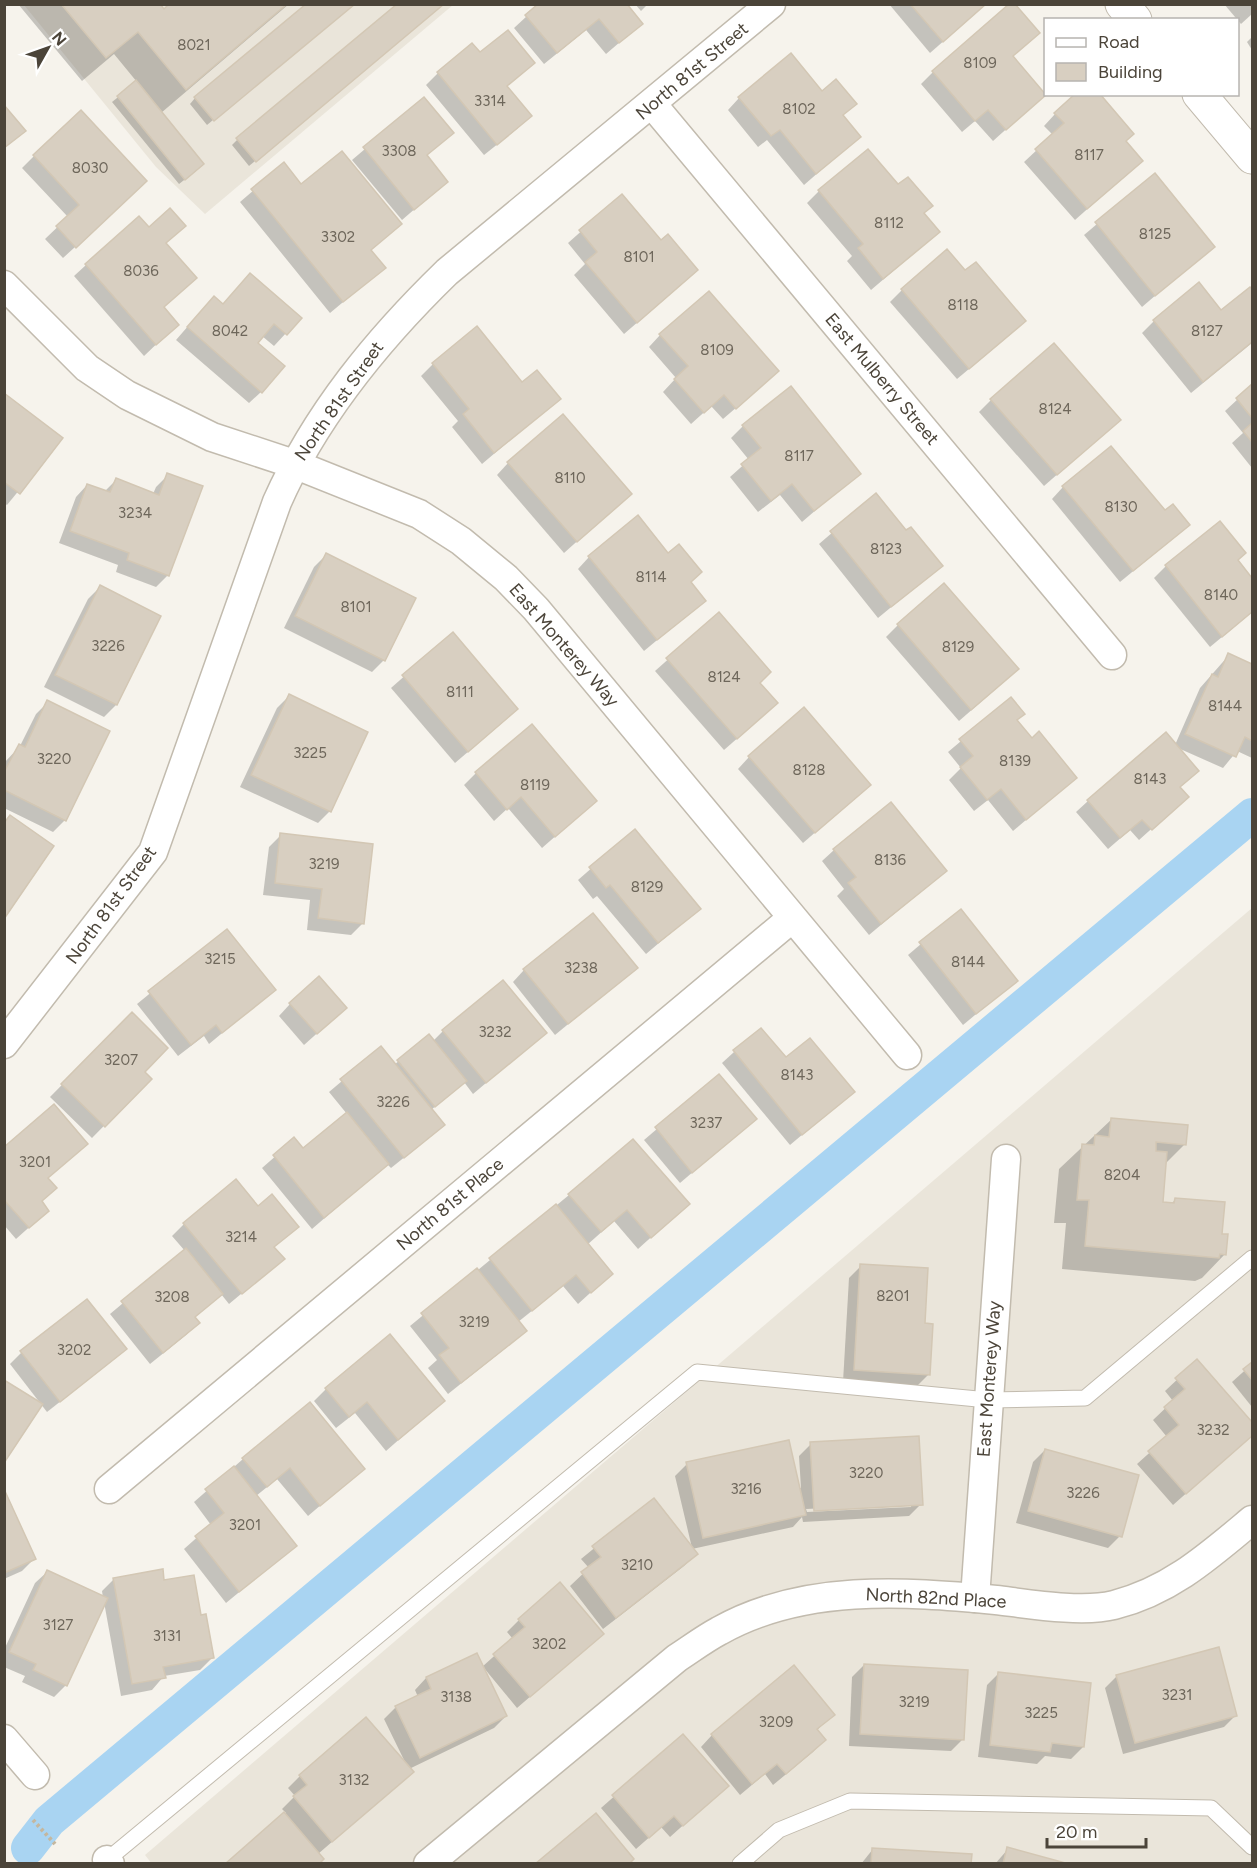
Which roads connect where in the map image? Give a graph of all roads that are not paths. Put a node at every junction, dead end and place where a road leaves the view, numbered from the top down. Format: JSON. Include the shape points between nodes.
{"nodes":[{"id":1,"x":771,"y":4,"type":"edge"},
{"id":2,"x":1122,"y":4,"type":"edge"},
{"id":3,"x":1133,"y":18,"type":"edge"},
{"id":4,"x":1201,"y":96,"type":"edge"},
{"id":5,"x":652,"y":104,"type":"junction"},
{"id":6,"x":1252,"y":157,"type":"edge"},
{"id":7,"x":4,"y":285,"type":"edge"},
{"id":8,"x":294,"y":464,"type":"junction"},
{"id":9,"x":1112,"y":655,"type":"dead end"},
{"id":10,"x":791,"y":919,"type":"junction"},
{"id":11,"x":4,"y":1044,"type":"edge"},
{"id":12,"x":906,"y":1054,"type":"dead end"},
{"id":13,"x":1006,"y":1159,"type":"dead end"},
{"id":14,"x":1252,"y":1258,"type":"edge"},
{"id":15,"x":988,"y":1400,"type":"junction"},
{"id":16,"x":109,"y":1489,"type":"dead end"},
{"id":17,"x":1252,"y":1520,"type":"edge"},
{"id":18,"x":975,"y":1598,"type":"junction"},
{"id":19,"x":4,"y":1739,"type":"edge"},
{"id":20,"x":35,"y":1775,"type":"dead end"},
{"id":21,"x":1252,"y":1847,"type":"edge"},
{"id":22,"x":108,"y":1862,"type":"edge"},
{"id":23,"x":428,"y":1863,"type":"edge"},
{"id":24,"x":740,"y":1863,"type":"edge"}],
"edges":[{"from":1,"to":5,"type":"street","name":"North 81st Street"},
{"from":2,"to":3,"type":"street"},
{"from":4,"to":6,"type":"street"},
{"from":5,"to":8,"type":"street","name":"North 81st Street","via":[[447,272],[406,311],[368,357]]},
{"from":5,"to":9,"type":"street","name":"East Mulberry Street"},
{"from":7,"to":8,"type":"street","name":"East Monterey Way","via":[[87,368],[127,395],[212,437]]},
{"from":8,"to":10,"type":"street","name":"East Monterey Way","via":[[419,514],[461,541],[506,578],[536,609]]},
{"from":8,"to":11,"type":"street","name":"North 81st Street","via":[[153,852]]},
{"from":10,"to":12,"type":"street","name":"East Monterey Way"},
{"from":10,"to":16,"type":"street","name":"North 81st Place"},
{"from":13,"to":15,"type":"street","name":"East Monterey Way"},
{"from":14,"to":15,"type":"lane","via":[[1085,1398]]},
{"from":15,"to":18,"type":"street","name":"East Monterey Way"},
{"from":15,"to":22,"type":"lane","via":[[697,1372]]},
{"from":17,"to":18,"type":"street","name":"North 82nd Place","via":[[1189,1572],[1112,1606],[1064,1607]]},
{"from":18,"to":23,"type":"street","name":"North 82nd Place","via":[[888,1592],[822,1597],[767,1611],[720,1630],[677,1658]]},
{"from":19,"to":20,"type":"street"},
{"from":21,"to":24,"type":"lane","via":[[1210,1808],[850,1801],[779,1830]]}]}
